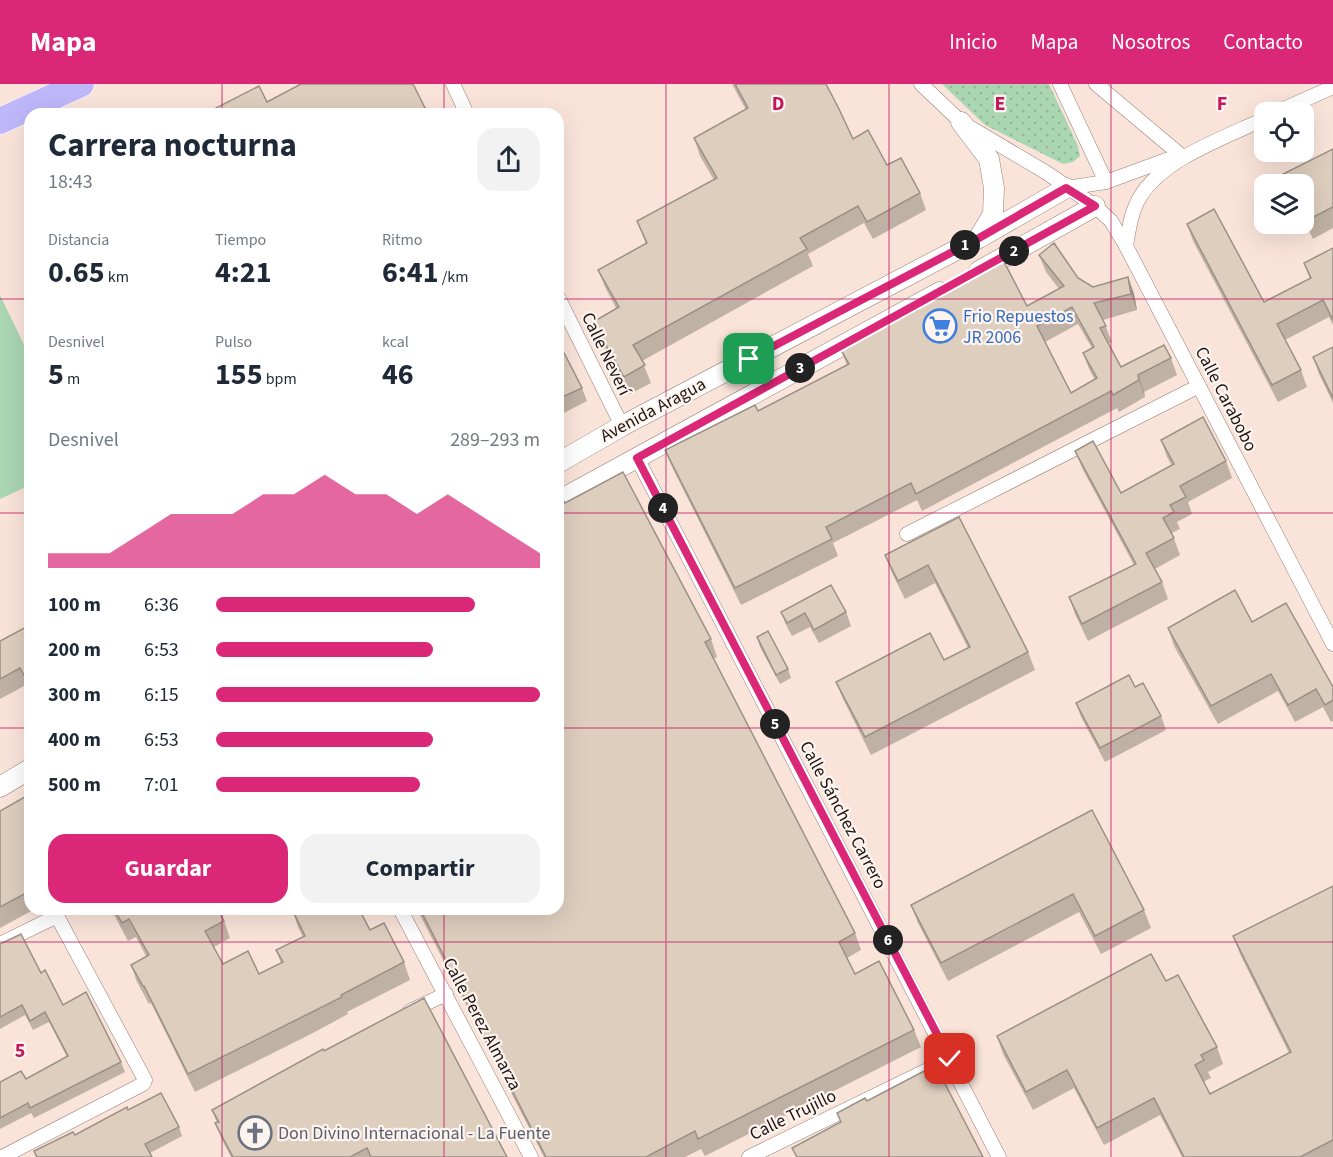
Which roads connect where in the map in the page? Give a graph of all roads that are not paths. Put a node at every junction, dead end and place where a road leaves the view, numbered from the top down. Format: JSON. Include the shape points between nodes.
{"nodes":[{"id":1,"x":81,"y":84,"type":"edge"},
{"id":2,"x":453,"y":84,"type":"edge"},
{"id":3,"x":921,"y":84,"type":"edge"},
{"id":4,"x":1060,"y":84,"type":"edge"},
{"id":5,"x":1096,"y":84,"type":"edge"},
{"id":6,"x":1333,"y":87,"type":"edge"},
{"id":7,"x":1310,"y":91,"type":"edge"},
{"id":8,"x":1293,"y":102,"type":"edge"},
{"id":9,"x":28,"y":108,"type":"edge"},
{"id":10,"x":464,"y":108,"type":"edge"},
{"id":11,"x":24,"y":110,"type":"edge"},
{"id":12,"x":0,"y":121,"type":"edge"},
{"id":13,"x":961,"y":122,"type":"junction"},
{"id":14,"x":1254,"y":124,"type":"edge"},
{"id":15,"x":1183,"y":157,"type":"junction"},
{"id":16,"x":1106,"y":182,"type":"junction"},
{"id":17,"x":1066,"y":188,"type":"junction"},
{"id":18,"x":1095,"y":206,"type":"junction"},
{"id":19,"x":979,"y":238,"type":"junction"},
{"id":20,"x":1126,"y":246,"type":"junction"},
{"id":21,"x":564,"y":309,"type":"edge"},
{"id":22,"x":1199,"y":386,"type":"junction"},
{"id":23,"x":622,"y":426,"type":"junction"},
{"id":24,"x":637,"y":458,"type":"junction"},
{"id":25,"x":564,"y":460,"type":"edge"},
{"id":26,"x":564,"y":498,"type":"edge"},
{"id":27,"x":907,"y":534,"type":"dead end"},
{"id":28,"x":1333,"y":644,"type":"edge"},
{"id":29,"x":24,"y":773,"type":"edge"},
{"id":30,"x":0,"y":787,"type":"edge"},
{"id":31,"x":403,"y":915,"type":"edge"},
{"id":32,"x":0,"y":944,"type":"edge"},
{"id":33,"x":446,"y":994,"type":"junction"},
{"id":34,"x":393,"y":1020,"type":"edge"},
{"id":35,"x":950,"y":1059,"type":"junction"},
{"id":36,"x":2,"y":1157,"type":"edge"},
{"id":37,"x":531,"y":1157,"type":"edge"},
{"id":38,"x":749,"y":1157,"type":"edge"},
{"id":39,"x":999,"y":1157,"type":"edge"}],
"edges":[{"from":1,"to":9,"type":"highway"},
{"from":2,"to":10,"type":"street"},
{"from":3,"to":13,"type":"street","name":"Calle Carabobo"},
{"from":4,"to":16,"type":"street"},
{"from":5,"to":15,"type":"street"},
{"from":6,"to":7,"type":"street"},
{"from":7,"to":8,"type":"street"},
{"from":11,"to":12,"type":"highway"},
{"from":13,"to":17,"type":"street","name":"Calle Carabobo"},
{"from":13,"to":19,"type":"street","via":[[989,159],[994,188],[993,214]]},
{"from":14,"to":15,"type":"street"},
{"from":15,"to":16,"type":"street"},
{"from":15,"to":20,"type":"street","via":[[1152,181],[1140,196],[1130,218]]},
{"from":16,"to":17,"type":"street"},
{"from":16,"to":18,"type":"street"},
{"from":17,"to":18,"type":"street","name":"Calle Carabobo"},
{"from":17,"to":19,"type":"street","name":"Avenida Aragua"},
{"from":18,"to":20,"type":"street","name":"Calle Carabobo"},
{"from":18,"to":24,"type":"street","name":"Avenida Aragua"},
{"from":19,"to":23,"type":"street","name":"Avenida Aragua"},
{"from":20,"to":22,"type":"street","name":"Calle Carabobo"},
{"from":21,"to":23,"type":"street","name":"Calle Neverí"},
{"from":22,"to":27,"type":"street"},
{"from":22,"to":28,"type":"street","name":"Calle Carabobo"},
{"from":23,"to":25,"type":"street","name":"Avenida Aragua"},
{"from":24,"to":26,"type":"street","name":"Avenida Aragua"},
{"from":24,"to":35,"type":"street","name":"Calle Sánchez Carrero"},
{"from":29,"to":30,"type":"street"},
{"from":31,"to":33,"type":"street","name":"Calle Perez Almarza"},
{"from":32,"to":36,"type":"street","via":[[57,916],[145,1080]]},
{"from":33,"to":34,"type":"street"},
{"from":33,"to":37,"type":"street","name":"Calle Perez Almarza"},
{"from":35,"to":38,"type":"street","name":"Calle Trujillo"},
{"from":35,"to":39,"type":"street","name":"Calle Sánchez Carrero"}]}
